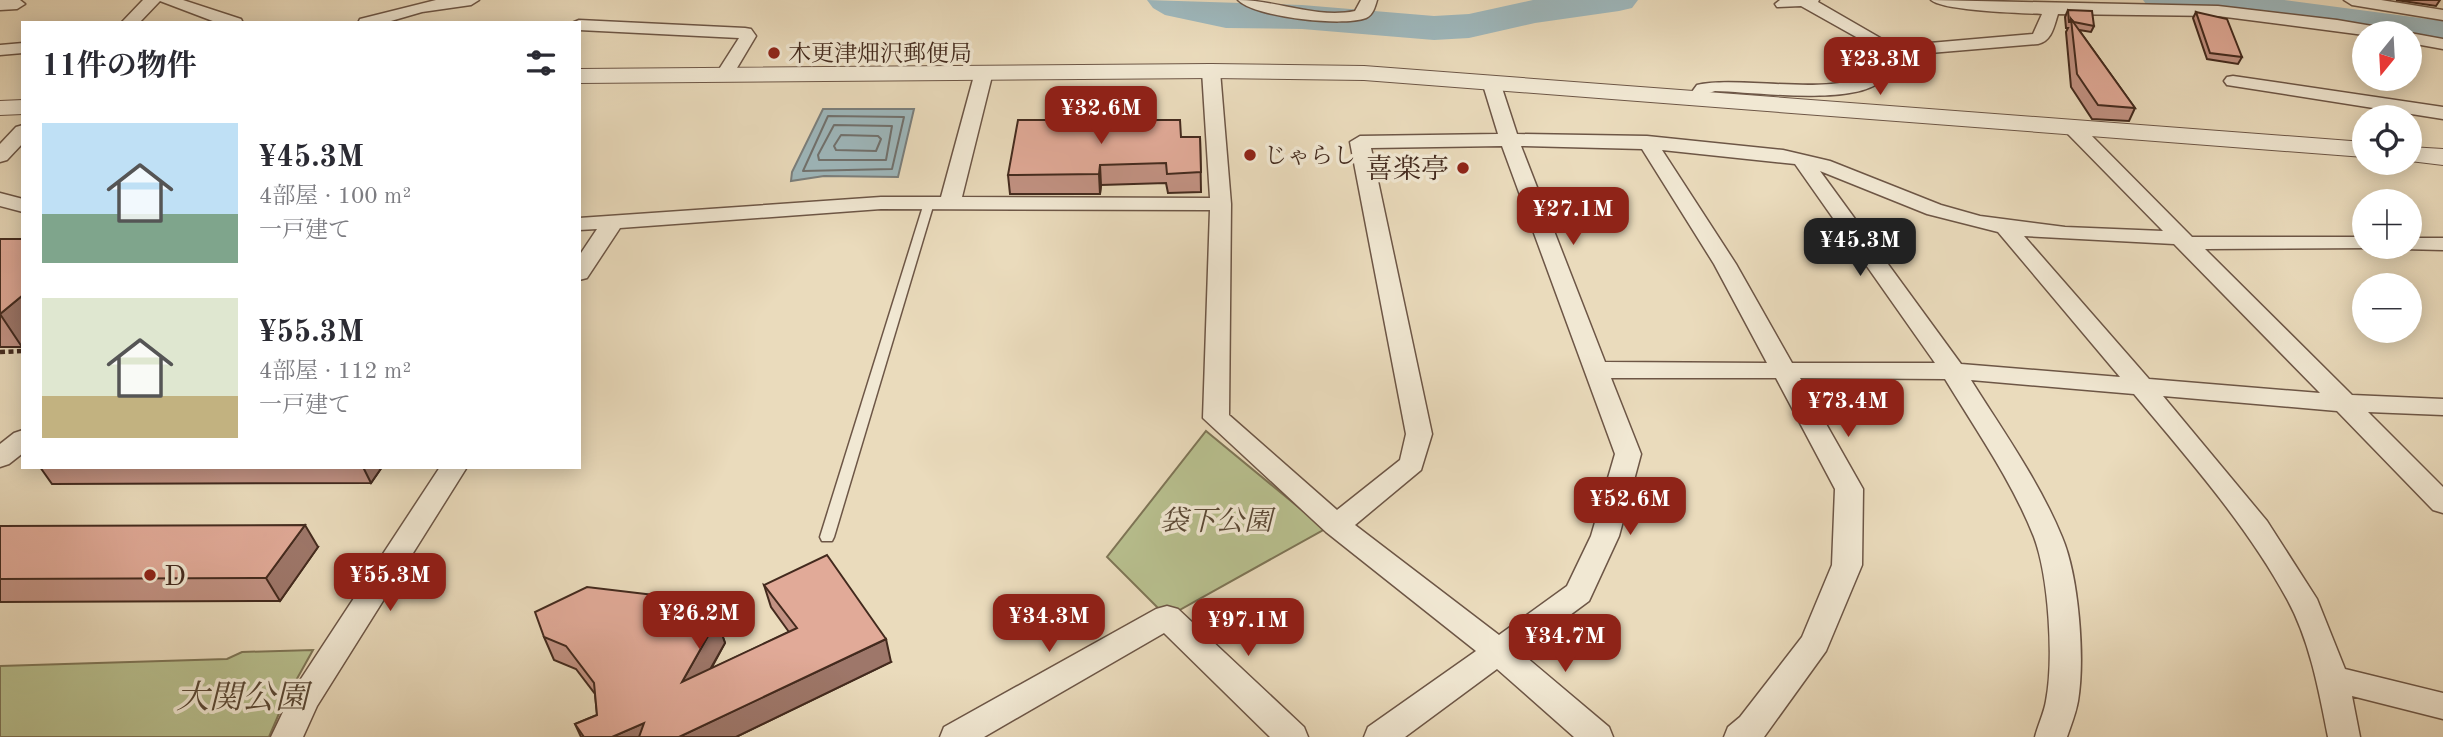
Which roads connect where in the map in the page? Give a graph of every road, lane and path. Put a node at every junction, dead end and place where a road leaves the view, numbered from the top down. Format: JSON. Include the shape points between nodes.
{"nodes":[{"id":1,"x":152,"y":0,"type":"edge"},
{"id":2,"x":167,"y":0,"type":"edge"},
{"id":3,"x":385,"y":0,"type":"edge"},
{"id":4,"x":471,"y":0,"type":"edge"},
{"id":5,"x":1246,"y":0,"type":"edge"},
{"id":6,"x":1369,"y":0,"type":"edge"},
{"id":7,"x":1939,"y":0,"type":"edge"},
{"id":8,"x":2352,"y":0,"type":"edge"},
{"id":9,"x":1807,"y":1,"type":"edge"},
{"id":10,"x":17,"y":4,"type":"dead end"},
{"id":11,"x":1783,"y":4,"type":"dead end"},
{"id":12,"x":0,"y":5,"type":"edge"},
{"id":13,"x":420,"y":7,"type":"junction"},
{"id":14,"x":2052,"y":9,"type":"junction"},
{"id":15,"x":2415,"y":10,"type":"junction"},
{"id":16,"x":2443,"y":15,"type":"edge"},
{"id":17,"x":131,"y":21,"type":"edge"},
{"id":18,"x":229,"y":21,"type":"edge"},
{"id":19,"x":373,"y":21,"type":"edge"},
{"id":20,"x":2416,"y":21,"type":"edge"},
{"id":21,"x":581,"y":25,"type":"edge"},
{"id":22,"x":2352,"y":28,"type":"edge"},
{"id":23,"x":2422,"y":40,"type":"edge"},
{"id":24,"x":2443,"y":44,"type":"edge"},
{"id":25,"x":21,"y":48,"type":"edge"},
{"id":26,"x":1884,"y":48,"type":"junction"},
{"id":27,"x":0,"y":50,"type":"edge"},
{"id":28,"x":1211,"y":71,"type":"junction"},
{"id":29,"x":984,"y":72,"type":"junction"},
{"id":30,"x":725,"y":74,"type":"junction"},
{"id":31,"x":581,"y":75,"type":"edge"},
{"id":32,"x":2233,"y":81,"type":"dead end"},
{"id":33,"x":1492,"y":85,"type":"junction"},
{"id":34,"x":1695,"y":100,"type":"junction"},
{"id":35,"x":21,"y":107,"type":"edge"},
{"id":36,"x":0,"y":108,"type":"edge"},
{"id":37,"x":2443,"y":113,"type":"edge"},
{"id":38,"x":2072,"y":127,"type":"junction"},
{"id":39,"x":21,"y":133,"type":"edge"},
{"id":40,"x":1509,"y":140,"type":"junction"},
{"id":41,"x":1647,"y":142,"type":"junction"},
{"id":42,"x":2352,"y":149,"type":"edge"},
{"id":43,"x":2422,"y":155,"type":"edge"},
{"id":44,"x":0,"y":156,"type":"edge"},
{"id":45,"x":2443,"y":157,"type":"edge"},
{"id":46,"x":1802,"y":160,"type":"junction"},
{"id":47,"x":0,"y":199,"type":"edge"},
{"id":48,"x":940,"y":203,"type":"junction"},
{"id":49,"x":1221,"y":204,"type":"junction"},
{"id":50,"x":21,"y":205,"type":"edge"},
{"id":51,"x":612,"y":223,"type":"junction"},
{"id":52,"x":581,"y":224,"type":"edge"},
{"id":53,"x":2005,"y":227,"type":"junction"},
{"id":54,"x":2181,"y":240,"type":"junction"},
{"id":55,"x":2352,"y":243,"type":"edge"},
{"id":56,"x":2422,"y":244,"type":"edge"},
{"id":57,"x":2443,"y":244,"type":"edge"},
{"id":58,"x":581,"y":270,"type":"edge"},
{"id":59,"x":21,"y":351,"type":"edge"},
{"id":60,"x":0,"y":352,"type":"edge"},
{"id":61,"x":1597,"y":370,"type":"junction"},
{"id":62,"x":1953,"y":370,"type":"junction"},
{"id":63,"x":1782,"y":371,"type":"junction"},
{"id":64,"x":2140,"y":385,"type":"junction"},
{"id":65,"x":2342,"y":403,"type":"junction"},
{"id":66,"x":2443,"y":407,"type":"edge"},
{"id":67,"x":21,"y":441,"type":"edge"},
{"id":68,"x":0,"y":458,"type":"edge"},
{"id":69,"x":453,"y":469,"type":"edge"},
{"id":70,"x":2443,"y":503,"type":"edge"},
{"id":71,"x":1336,"y":525,"type":"junction"},
{"id":72,"x":827,"y":537,"type":"dead end"},
{"id":73,"x":1499,"y":652,"type":"junction"},
{"id":74,"x":2333,"y":679,"type":"junction"},
{"id":75,"x":2443,"y":706,"type":"edge"},
{"id":76,"x":287,"y":737,"type":"edge"},
{"id":77,"x":956,"y":737,"type":"edge"},
{"id":78,"x":1292,"y":737,"type":"edge"},
{"id":79,"x":1380,"y":737,"type":"edge"},
{"id":80,"x":1597,"y":737,"type":"edge"},
{"id":81,"x":1740,"y":737,"type":"edge"},
{"id":82,"x":2051,"y":737,"type":"edge"},
{"id":83,"x":2344,"y":737,"type":"edge"}],
"edges":[{"from":1,"to":17,"type":"street"},
{"from":2,"to":18,"type":"street"},
{"from":3,"to":13,"type":"street"},
{"from":4,"to":13,"type":"street"},
{"from":5,"to":6,"type":"street","via":[[1284,11],[1345,16],[1359,15]]},
{"from":7,"to":14,"type":"street"},
{"from":8,"to":15,"type":"street"},
{"from":9,"to":11,"type":"street"},
{"from":9,"to":26,"type":"street"},
{"from":10,"to":12,"type":"street"},
{"from":13,"to":19,"type":"street"},
{"from":14,"to":22,"type":"street","via":[[2211,11]]},
{"from":14,"to":26,"type":"street","via":[[2038,39]]},
{"from":15,"to":16,"type":"street"},
{"from":15,"to":20,"type":"street"},
{"from":21,"to":30,"type":"street","via":[[745,33],[748,36]]},
{"from":23,"to":24,"type":"street"},
{"from":25,"to":27,"type":"street"},
{"from":26,"to":34,"type":"street","via":[[1878,73],[1862,85],[1824,89],[1715,86],[1703,89]]},
{"from":28,"to":29,"type":"street"},
{"from":28,"to":33,"type":"street","via":[[1364,73]]},
{"from":28,"to":49,"type":"street"},
{"from":29,"to":30,"type":"street"},
{"from":29,"to":48,"type":"street"},
{"from":30,"to":31,"type":"street"},
{"from":32,"to":37,"type":"street"},
{"from":33,"to":34,"type":"street"},
{"from":33,"to":40,"type":"street"},
{"from":34,"to":38,"type":"street"},
{"from":35,"to":36,"type":"street"},
{"from":38,"to":42,"type":"street"},
{"from":38,"to":54,"type":"street"},
{"from":39,"to":44,"type":"street"},
{"from":40,"to":41,"type":"street"},
{"from":40,"to":61,"type":"street"},
{"from":40,"to":71,"type":"street","via":[[1360,142],[1419,434],[1412,464]]},
{"from":41,"to":46,"type":"street"},
{"from":41,"to":63,"type":"street","via":[[1725,264]]},
{"from":43,"to":45,"type":"street"},
{"from":46,"to":53,"type":"street","via":[[1953,216]]},
{"from":46,"to":62,"type":"street"},
{"from":47,"to":50,"type":"street"},
{"from":48,"to":49,"type":"street"},
{"from":48,"to":51,"type":"street","via":[[881,203]]},
{"from":48,"to":72,"type":"lane"},
{"from":49,"to":71,"type":"street","via":[[1216,418]]},
{"from":51,"to":52,"type":"street"},
{"from":51,"to":58,"type":"street"},
{"from":53,"to":54,"type":"street"},
{"from":53,"to":64,"type":"street"},
{"from":54,"to":55,"type":"street"},
{"from":54,"to":65,"type":"street"},
{"from":56,"to":57,"type":"street"},
{"from":59,"to":60,"type":"path"},
{"from":61,"to":63,"type":"street"},
{"from":61,"to":73,"type":"street","via":[[1628,454],[1605,536],[1579,593]]},
{"from":62,"to":63,"type":"street"},
{"from":62,"to":64,"type":"street"},
{"from":62,"to":82,"type":"street","via":[[2021,482],[2049,539],[2065,635],[2062,701]]},
{"from":63,"to":81,"type":"street","via":[[1849,489],[1847,565],[1815,643]]},
{"from":64,"to":65,"type":"street"},
{"from":64,"to":74,"type":"street","via":[[2257,528],[2302,599]]},
{"from":65,"to":66,"type":"street"},
{"from":65,"to":70,"type":"street"},
{"from":67,"to":68,"type":"street"},
{"from":69,"to":76,"type":"street","via":[[304,700]]},
{"from":71,"to":73,"type":"street"},
{"from":73,"to":79,"type":"street"},
{"from":73,"to":80,"type":"street"},
{"from":74,"to":75,"type":"street"},
{"from":74,"to":83,"type":"street"},
{"from":77,"to":78,"type":"street","via":[[1167,617]]}]}
